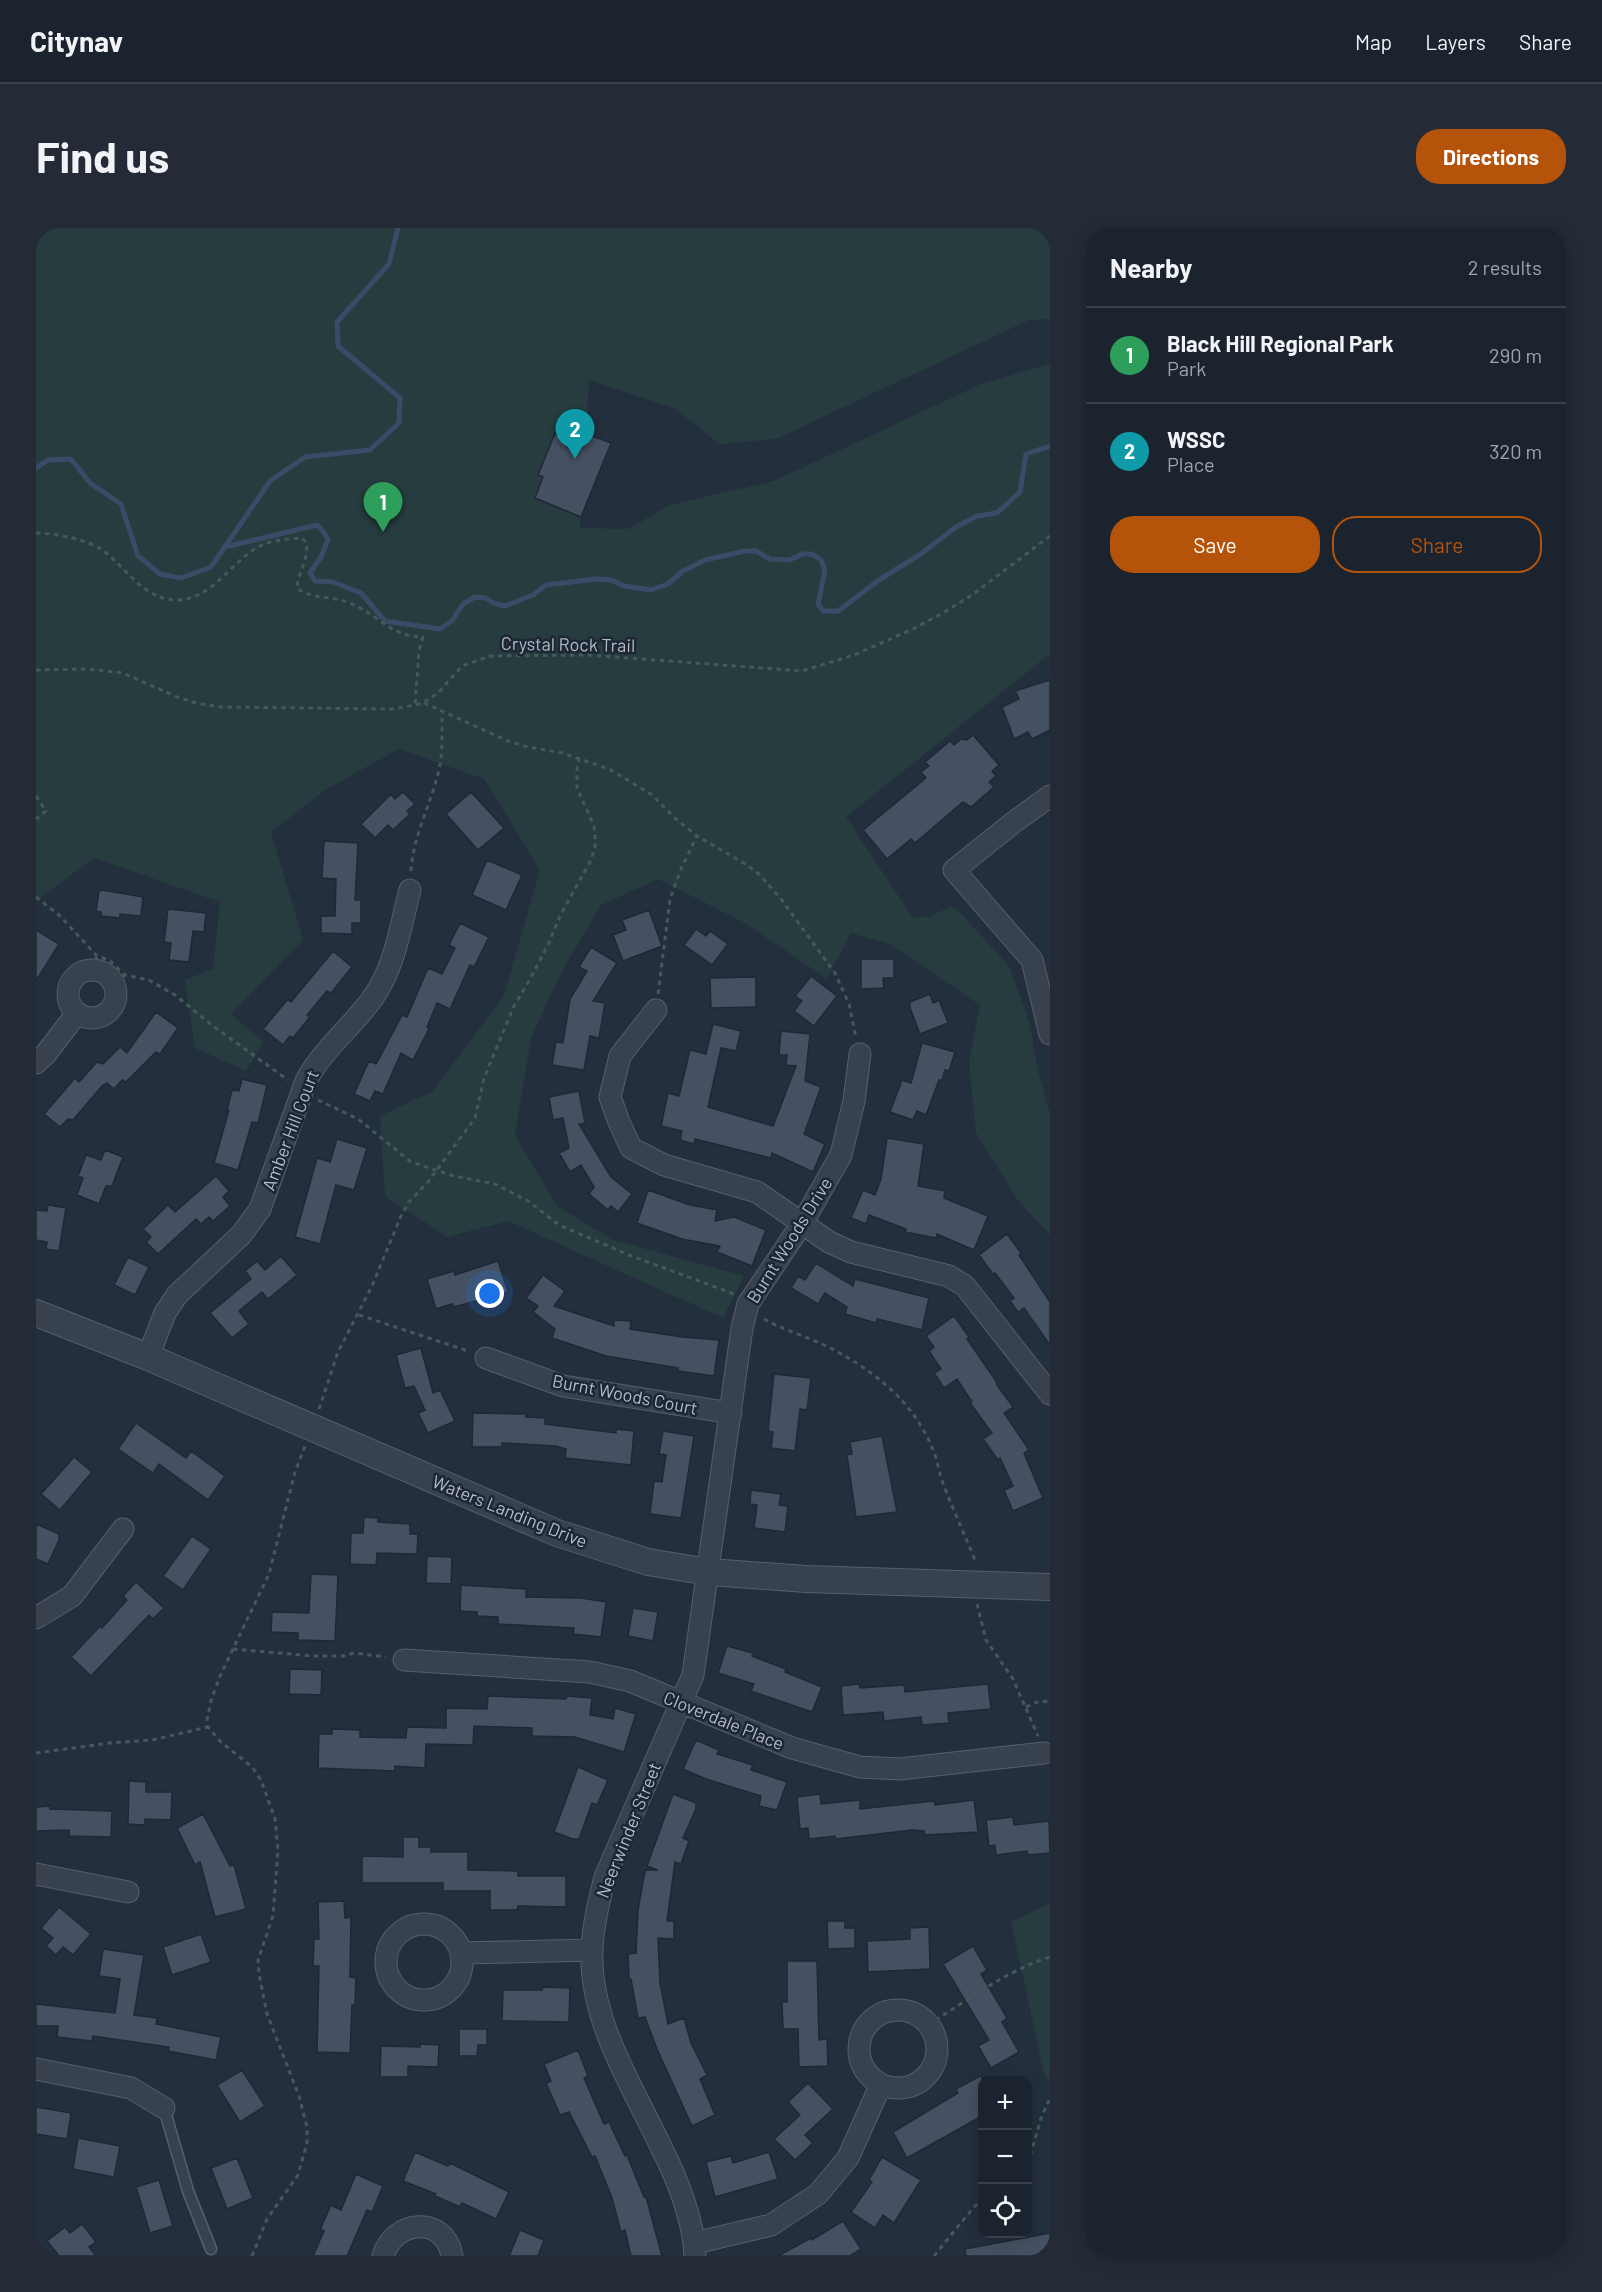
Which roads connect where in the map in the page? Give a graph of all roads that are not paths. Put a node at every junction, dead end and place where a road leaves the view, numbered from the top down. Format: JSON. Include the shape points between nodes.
{"nodes":[{"id":1,"x":1050,"y":796,"type":"edge"},
{"id":2,"x":410,"y":890,"type":"road end"},
{"id":3,"x":656,"y":1010,"type":"road end"},
{"id":4,"x":77,"y":1013,"type":"junction"},
{"id":5,"x":1050,"y":1034,"type":"edge"},
{"id":6,"x":860,"y":1054,"type":"road end"},
{"id":7,"x":36,"y":1063,"type":"edge"},
{"id":8,"x":803,"y":1222,"type":"junction"},
{"id":9,"x":36,"y":1313,"type":"edge"},
{"id":10,"x":148,"y":1357,"type":"junction"},
{"id":11,"x":486,"y":1358,"type":"road end"},
{"id":12,"x":1050,"y":1394,"type":"edge"},
{"id":13,"x":731,"y":1413,"type":"junction"},
{"id":14,"x":123,"y":1529,"type":"dead end"},
{"id":15,"x":709,"y":1572,"type":"junction"},
{"id":16,"x":1050,"y":1587,"type":"edge"},
{"id":17,"x":36,"y":1618,"type":"edge"},
{"id":18,"x":404,"y":1660,"type":"road end"},
{"id":19,"x":682,"y":1701,"type":"junction"},
{"id":20,"x":1044,"y":1752,"type":"dead end"},
{"id":21,"x":36,"y":1874,"type":"edge"},
{"id":22,"x":128,"y":1892,"type":"dead end"},
{"id":23,"x":591,"y":1950,"type":"junction"},
{"id":24,"x":461,"y":1953,"type":"dead end"},
{"id":25,"x":36,"y":2069,"type":"edge"},
{"id":26,"x":881,"y":2084,"type":"junction"},
{"id":27,"x":164,"y":2108,"type":"joint"},
{"id":28,"x":211,"y":2248,"type":"dead end"},
{"id":29,"x":695,"y":2249,"type":"edge"},
{"id":30,"x":383,"y":2256,"type":"edge"},
{"id":31,"x":452,"y":2256,"type":"edge"}],
"edges":[{"from":1,"to":5,"type":"street","via":[[954,870],[1032,960]]},
{"from":2,"to":10,"type":"street","name":"Amber Hill Court","via":[[388,974],[372,1000],[327,1049],[306,1081],[260,1209],[241,1235],[177,1295],[165,1313]]},
{"from":3,"to":8,"type":"street","via":[[620,1056],[610,1097],[631,1148],[664,1165],[757,1192]]},
{"from":4,"to":4,"type":"street","via":[[92,1018],[108,1013],[116,999],[119,979],[105,974],[95,963],[79,974],[69,986],[69,1000]]},
{"from":4,"to":7,"type":"street"},
{"from":6,"to":8,"type":"street","name":"Burnt Woods Drive","via":[[841,1155]]},
{"from":8,"to":12,"type":"street","via":[[829,1242],[852,1252],[949,1276],[965,1286]]},
{"from":8,"to":13,"type":"street","name":"Burnt Woods Drive","via":[[748,1304]]},
{"from":9,"to":10,"type":"street","name":"Waters Landing Drive"},
{"from":10,"to":15,"type":"street","name":"Waters Landing Drive","via":[[557,1533],[648,1562]]},
{"from":11,"to":13,"type":"street","name":"Burnt Woods Court","via":[[563,1386]]},
{"from":13,"to":15,"type":"street","name":"Burnt Woods Drive"},
{"from":14,"to":17,"type":"street","via":[[72,1596]]},
{"from":15,"to":16,"type":"street","name":"Waters Landing Drive","via":[[806,1580]]},
{"from":15,"to":19,"type":"street","name":"Neerwinder Street","via":[[693,1675]]},
{"from":18,"to":19,"type":"street","name":"Cloverdale Place","via":[[590,1672],[630,1681]]},
{"from":19,"to":20,"type":"street","name":"Cloverdale Place","via":[[792,1748],[860,1767],[900,1769]]},
{"from":19,"to":23,"type":"street","name":"Neerwinder Street","via":[[605,1877]]},
{"from":21,"to":22,"type":"street"},
{"from":23,"to":24,"type":"street"},
{"from":23,"to":29,"type":"street","name":"Neerwinder Street","via":[[595,1994],[605,2031],[675,2176]]},
{"from":25,"to":27,"type":"street","via":[[131,2088]]},
{"from":26,"to":26,"type":"street","via":[[906,2087],[927,2074],[934,2064],[935,2039],[922,2018],[911,2012],[887,2011],[876,2016],[861,2034],[859,2046],[864,2068]]},
{"from":26,"to":29,"type":"street","via":[[848,2158],[818,2194],[771,2225]]},
{"from":27,"to":28,"type":"lane","via":[[188,2191]]},
{"from":30,"to":31,"type":"street","via":[[394,2236],[414,2226],[426,2227],[445,2239]]}]}
